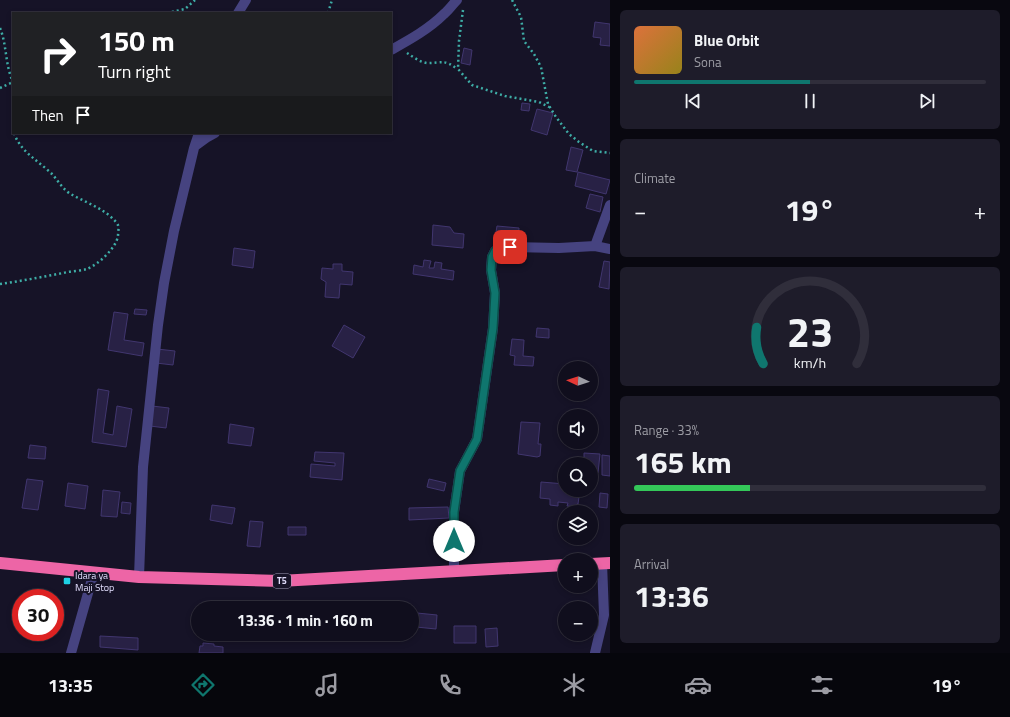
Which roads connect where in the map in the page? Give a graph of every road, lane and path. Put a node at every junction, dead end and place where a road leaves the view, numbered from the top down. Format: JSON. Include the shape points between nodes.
{"nodes":[{"id":1,"x":195,"y":0,"type":"edge"},
{"id":2,"x":246,"y":0,"type":"edge"},
{"id":3,"x":332,"y":0,"type":"edge"},
{"id":4,"x":512,"y":0,"type":"edge"},
{"id":5,"x":460,"y":3,"type":"edge"},
{"id":6,"x":171,"y":12,"type":"edge"},
{"id":7,"x":239,"y":12,"type":"edge"},
{"id":8,"x":328,"y":12,"type":"edge"},
{"id":9,"x":0,"y":28,"type":"edge"},
{"id":10,"x":394,"y":48,"type":"edge"},
{"id":11,"x":458,"y":69,"type":"junction"},
{"id":12,"x":12,"y":80,"type":"edge"},
{"id":13,"x":12,"y":82,"type":"edge"},
{"id":14,"x":0,"y":88,"type":"edge"},
{"id":15,"x":551,"y":108,"type":"junction"},
{"id":16,"x":14,"y":134,"type":"edge"},
{"id":17,"x":199,"y":134,"type":"edge"},
{"id":18,"x":213,"y":134,"type":"edge"},
{"id":19,"x":194,"y":148,"type":"junction"},
{"id":20,"x":610,"y":153,"type":"edge"},
{"id":21,"x":610,"y":204,"type":"edge"},
{"id":22,"x":594,"y":246,"type":"junction"},
{"id":23,"x":610,"y":249,"type":"edge"},
{"id":24,"x":0,"y":284,"type":"edge"},
{"id":25,"x":0,"y":562,"type":"edge"},
{"id":26,"x":601,"y":563,"type":"edge"},
{"id":27,"x":558,"y":565,"type":"edge"},
{"id":28,"x":454,"y":570,"type":"junction"},
{"id":29,"x":94,"y":572,"type":"junction"},
{"id":30,"x":139,"y":577,"type":"junction"},
{"id":31,"x":71,"y":653,"type":"edge"},
{"id":32,"x":595,"y":653,"type":"edge"}],
"edges":[{"from":1,"to":6,"type":"path","via":[[184,9]]},
{"from":2,"to":7,"type":"street"},
{"from":3,"to":8,"type":"path"},
{"from":4,"to":15,"type":"path","via":[[520,17],[524,41],[541,67]]},
{"from":5,"to":10,"type":"street","via":[[430,26]]},
{"from":5,"to":11,"type":"path"},
{"from":9,"to":12,"type":"path"},
{"from":10,"to":11,"type":"path","via":[[426,63],[450,63]]},
{"from":11,"to":15,"type":"path","via":[[472,85],[505,96],[539,102]]},
{"from":13,"to":14,"type":"path"},
{"from":15,"to":20,"type":"path","via":[[574,138],[593,151]]},
{"from":16,"to":24,"type":"path","via":[[21,147],[64,188],[118,223],[118,231],[112,249],[88,268]]},
{"from":17,"to":19,"type":"street"},
{"from":18,"to":19,"type":"street"},
{"from":19,"to":30,"type":"street","via":[[173,238],[158,325],[143,467]]},
{"from":21,"to":22,"type":"street"},
{"from":22,"to":23,"type":"street"},
{"from":22,"to":28,"type":"street","via":[[499,248],[492,257],[491,270],[495,293],[493,328],[477,439],[460,471],[454,512]]},
{"from":25,"to":29,"type":"highway","number":"T5"},
{"from":26,"to":32,"type":"street","via":[[604,615]]},
{"from":27,"to":28,"type":"highway","number":"T5"},
{"from":28,"to":30,"type":"highway","number":"T5","via":[[280,581]]},
{"from":29,"to":30,"type":"highway","number":"T5"},
{"from":29,"to":31,"type":"street"}]}
